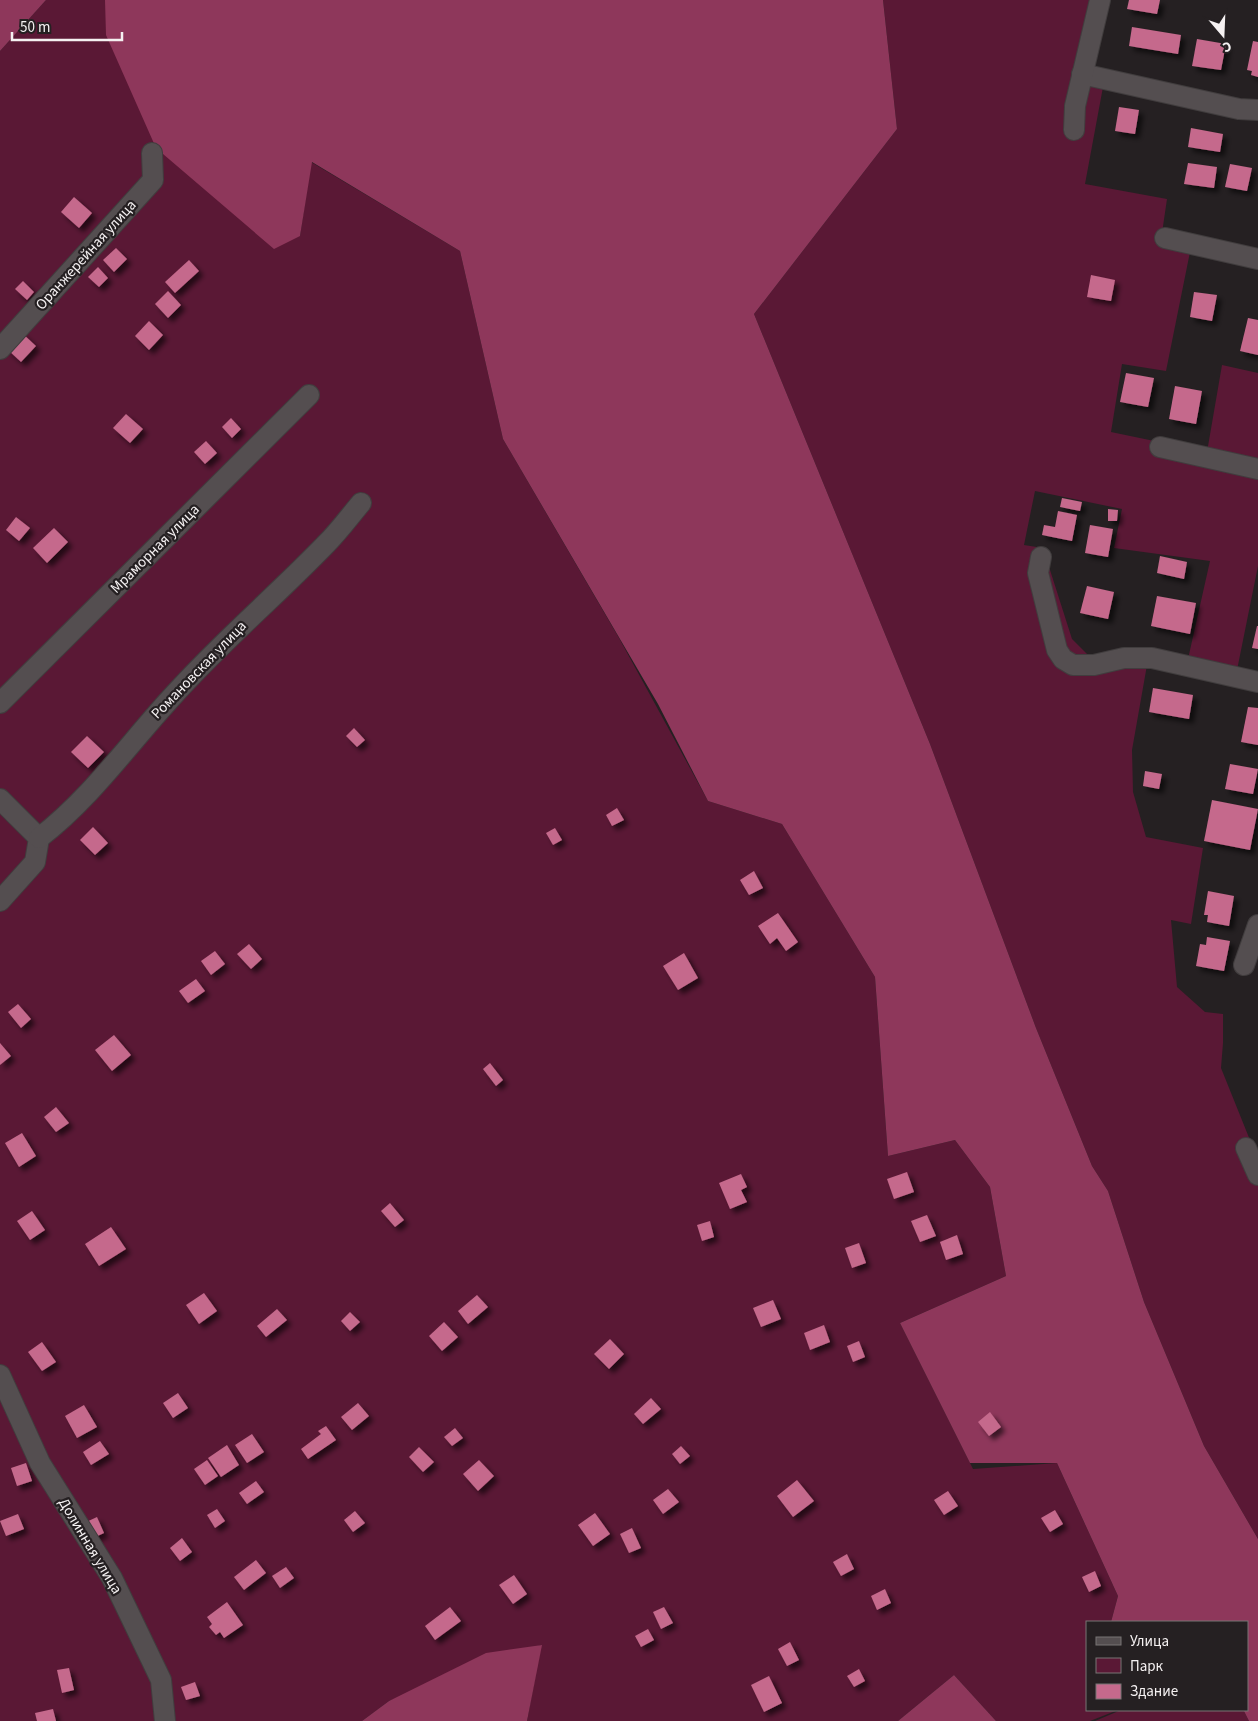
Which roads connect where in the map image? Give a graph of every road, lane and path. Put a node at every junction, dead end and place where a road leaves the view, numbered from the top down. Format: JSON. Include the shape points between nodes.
{"nodes":[{"id":1,"x":1100,"y":0,"type":"edge"},
{"id":2,"x":1082,"y":74,"type":"junction"},
{"id":3,"x":1258,"y":110,"type":"edge"},
{"id":4,"x":1074,"y":130,"type":"dead end"},
{"id":5,"x":152,"y":153,"type":"dead end"},
{"id":6,"x":1165,"y":238,"type":"dead end"},
{"id":7,"x":1258,"y":258,"type":"edge"},
{"id":8,"x":0,"y":349,"type":"edge"},
{"id":9,"x":309,"y":395,"type":"dead end"},
{"id":10,"x":1160,"y":448,"type":"dead end"},
{"id":11,"x":1258,"y":469,"type":"edge"},
{"id":12,"x":361,"y":503,"type":"dead end"},
{"id":13,"x":1041,"y":557,"type":"dead end"},
{"id":14,"x":1258,"y":682,"type":"edge"},
{"id":15,"x":0,"y":703,"type":"edge"},
{"id":16,"x":0,"y":799,"type":"edge"},
{"id":17,"x":39,"y":838,"type":"junction"},
{"id":18,"x":0,"y":901,"type":"edge"},
{"id":19,"x":1258,"y":925,"type":"edge"},
{"id":20,"x":1244,"y":965,"type":"dead end"},
{"id":21,"x":1246,"y":1148,"type":"dead end"},
{"id":22,"x":1258,"y":1176,"type":"edge"},
{"id":23,"x":0,"y":1375,"type":"edge"},
{"id":24,"x":165,"y":1721,"type":"edge"}],
"edges":[{"from":1,"to":2,"type":"street"},
{"from":2,"to":3,"type":"street","via":[[1239,109]]},
{"from":2,"to":4,"type":"street"},
{"from":5,"to":8,"type":"street","name":"Оранжерейная улица","via":[[153,180]]},
{"from":6,"to":7,"type":"street"},
{"from":9,"to":15,"type":"street","name":"Мраморная улица"},
{"from":10,"to":11,"type":"street"},
{"from":12,"to":17,"type":"street","name":"Романовская улица","via":[[328,542],[171,697],[60,822]]},
{"from":13,"to":14,"type":"street","via":[[1038,573],[1057,650],[1073,665],[1152,658]]},
{"from":16,"to":17,"type":"street"},
{"from":17,"to":18,"type":"street","via":[[35,862]]},
{"from":19,"to":20,"type":"street"},
{"from":21,"to":22,"type":"street"},
{"from":23,"to":24,"type":"street","name":"Долинная улица","via":[[40,1463],[112,1578],[161,1680]]}]}
